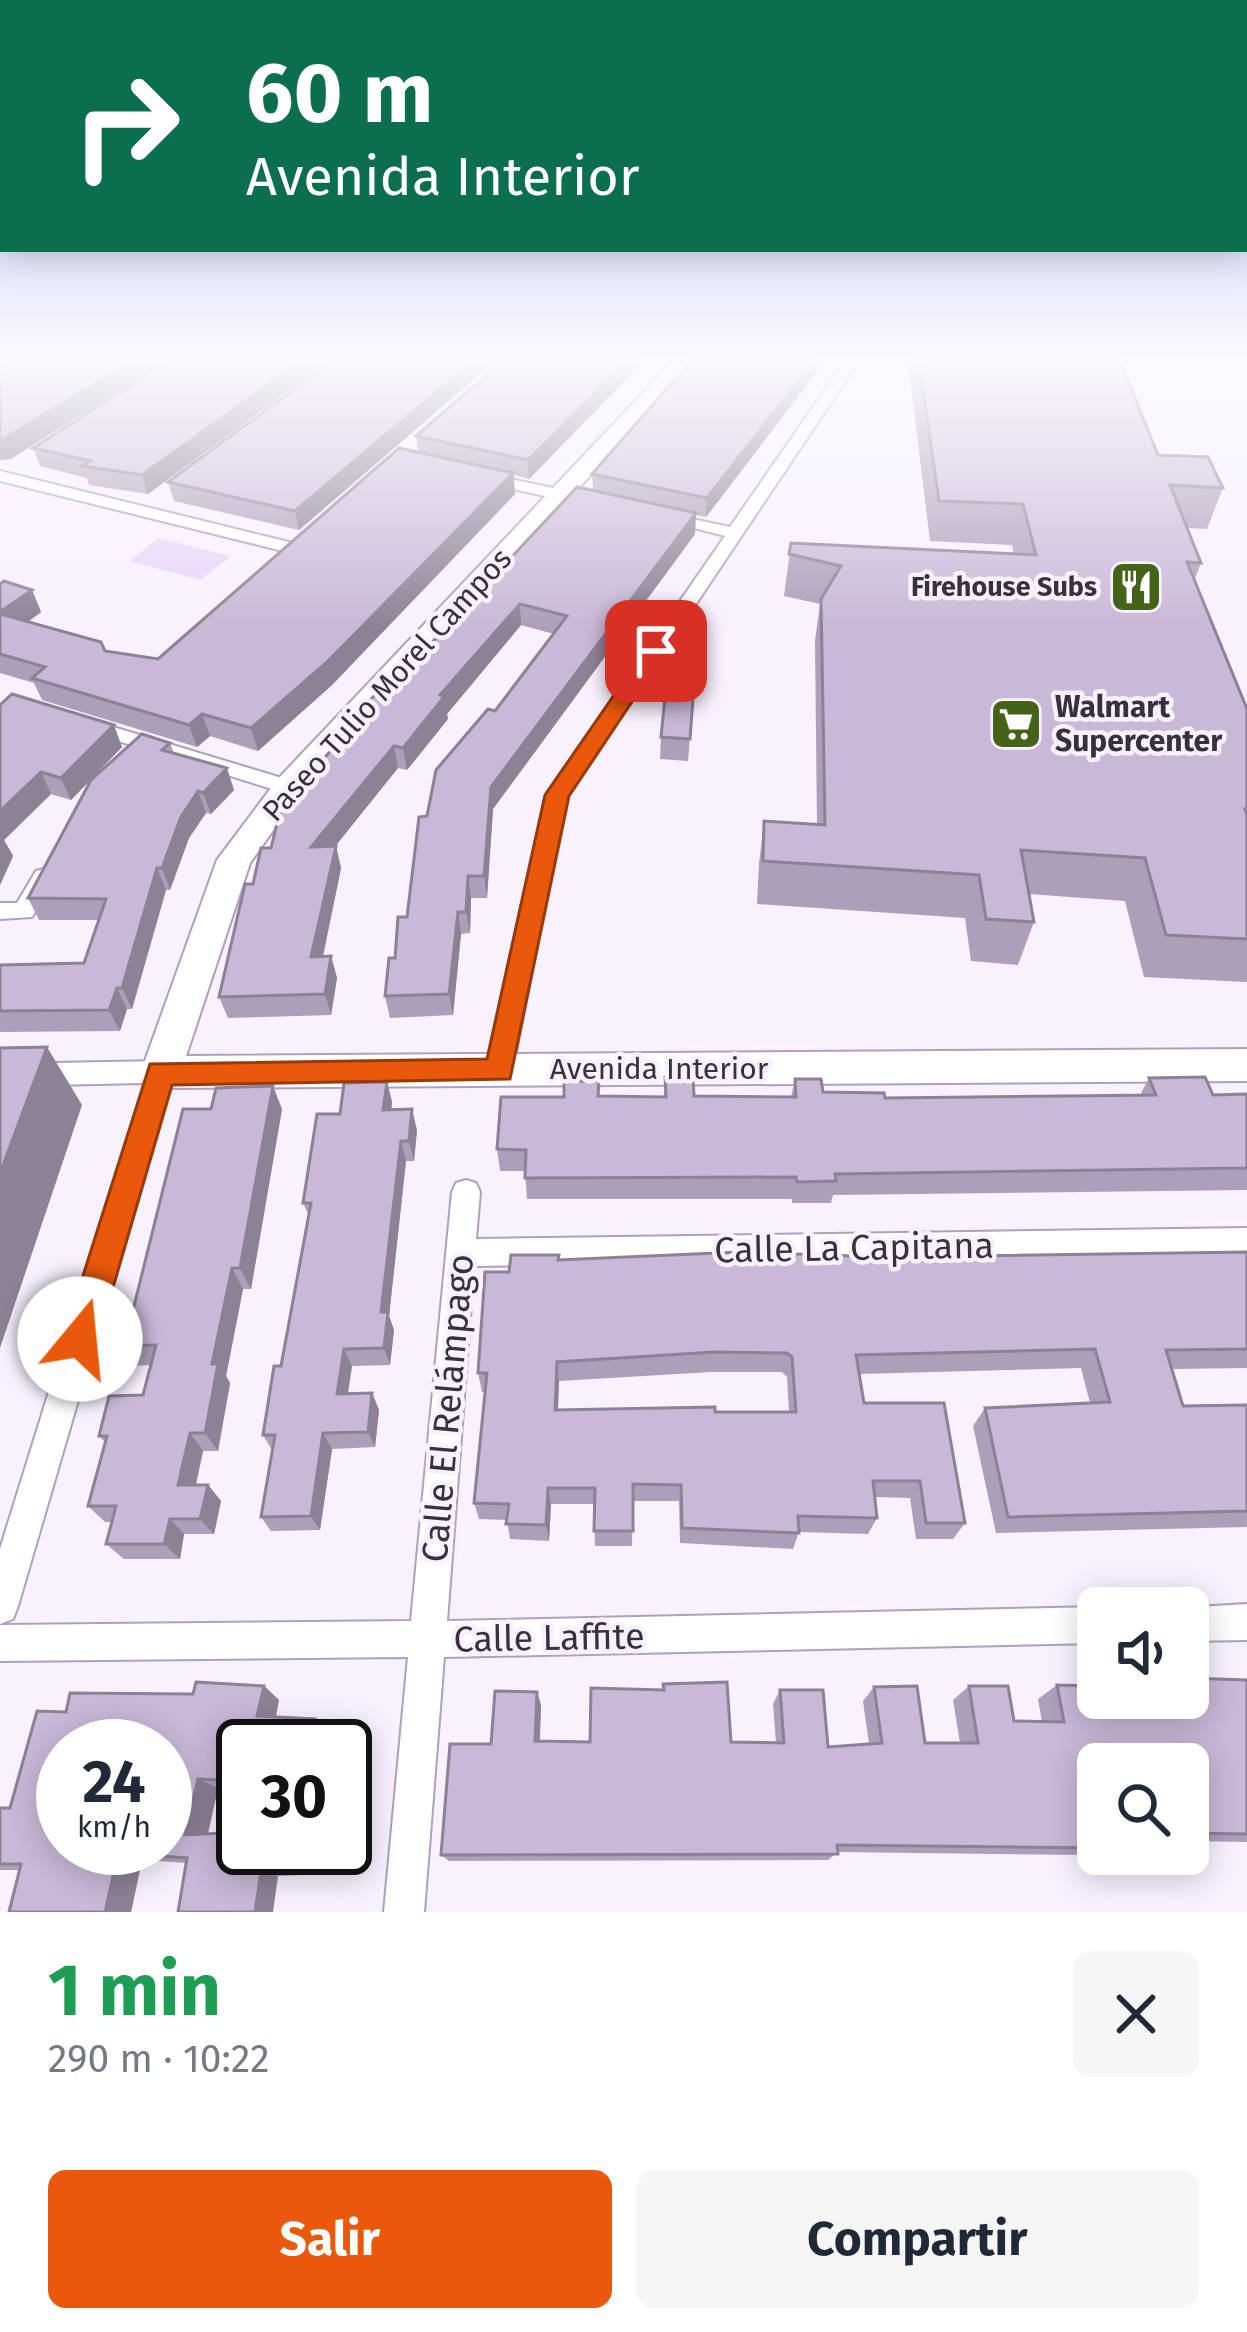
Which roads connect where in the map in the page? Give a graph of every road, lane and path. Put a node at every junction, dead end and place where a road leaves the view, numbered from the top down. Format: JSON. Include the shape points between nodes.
{"nodes":[{"id":1,"x":603,"y":450,"type":"edge"},
{"id":2,"x":791,"y":450,"type":"edge"},
{"id":3,"x":24,"y":464,"type":"dead end"},
{"id":4,"x":468,"y":475,"type":"edge"},
{"id":5,"x":2,"y":476,"type":"edge"},
{"id":6,"x":561,"y":495,"type":"junction"},
{"id":7,"x":159,"y":498,"type":"dead end"},
{"id":8,"x":604,"y":504,"type":"edge"},
{"id":9,"x":142,"y":511,"type":"junction"},
{"id":10,"x":647,"y":514,"type":"edge"},
{"id":11,"x":733,"y":533,"type":"junction"},
{"id":12,"x":312,"y":534,"type":"edge"},
{"id":13,"x":295,"y":549,"type":"junction"},
{"id":14,"x":277,"y":564,"type":"edge"},
{"id":15,"x":58,"y":716,"type":"edge"},
{"id":16,"x":288,"y":787,"type":"junction"},
{"id":17,"x":57,"y":853,"type":"edge"},
{"id":18,"x":0,"y":911,"type":"edge"},
{"id":19,"x":1247,"y":1065,"type":"edge"},
{"id":20,"x":499,"y":1071,"type":"junction"},
{"id":21,"x":161,"y":1072,"type":"junction"},
{"id":22,"x":0,"y":1075,"type":"edge"},
{"id":23,"x":466,"y":1192,"type":"dead end"},
{"id":24,"x":1247,"y":1240,"type":"edge"},
{"id":25,"x":462,"y":1253,"type":"junction"},
{"id":26,"x":0,"y":1606,"type":"edge"},
{"id":27,"x":1247,"y":1622,"type":"edge"},
{"id":28,"x":1209,"y":1623,"type":"edge"},
{"id":29,"x":1077,"y":1625,"type":"edge"},
{"id":30,"x":426,"y":1640,"type":"junction"},
{"id":31,"x":0,"y":1642,"type":"edge"},
{"id":32,"x":404,"y":1912,"type":"edge"}],
"edges":[{"from":1,"to":6,"type":"street","name":"Paseo Tulio Morel Campos"},
{"from":2,"to":11,"type":"street"},
{"from":3,"to":5,"type":"street"},
{"from":4,"to":6,"type":"street"},
{"from":5,"to":9,"type":"street"},
{"from":6,"to":8,"type":"street"},
{"from":6,"to":16,"type":"street","name":"Paseo Tulio Morel Campos"},
{"from":7,"to":9,"type":"street"},
{"from":9,"to":13,"type":"street"},
{"from":10,"to":11,"type":"street"},
{"from":11,"to":20,"type":"street","via":[[557,795]]},
{"from":12,"to":13,"type":"street"},
{"from":13,"to":14,"type":"street"},
{"from":15,"to":16,"type":"street","via":[[139,749]]},
{"from":16,"to":21,"type":"street","name":"Paseo Tulio Morel Campos","via":[[234,860]]},
{"from":17,"to":18,"type":"street","via":[[25,911]]},
{"from":19,"to":20,"type":"street","name":"Avenida Interior"},
{"from":20,"to":21,"type":"street","name":"Avenida Interior"},
{"from":21,"to":22,"type":"street","name":"Avenida Interior"},
{"from":21,"to":26,"type":"street","name":"Paseo Tulio Morel Campos"},
{"from":23,"to":25,"type":"street","name":"Calle El Relámpago"},
{"from":24,"to":25,"type":"street","name":"Calle La Capitana"},
{"from":25,"to":30,"type":"street","name":"Calle El Relámpago"},
{"from":27,"to":28,"type":"street"},
{"from":29,"to":30,"type":"street","name":"Calle Laffite"},
{"from":30,"to":31,"type":"street","name":"Calle Laffite"},
{"from":30,"to":32,"type":"street","name":"Calle El Relámpago"}]}
